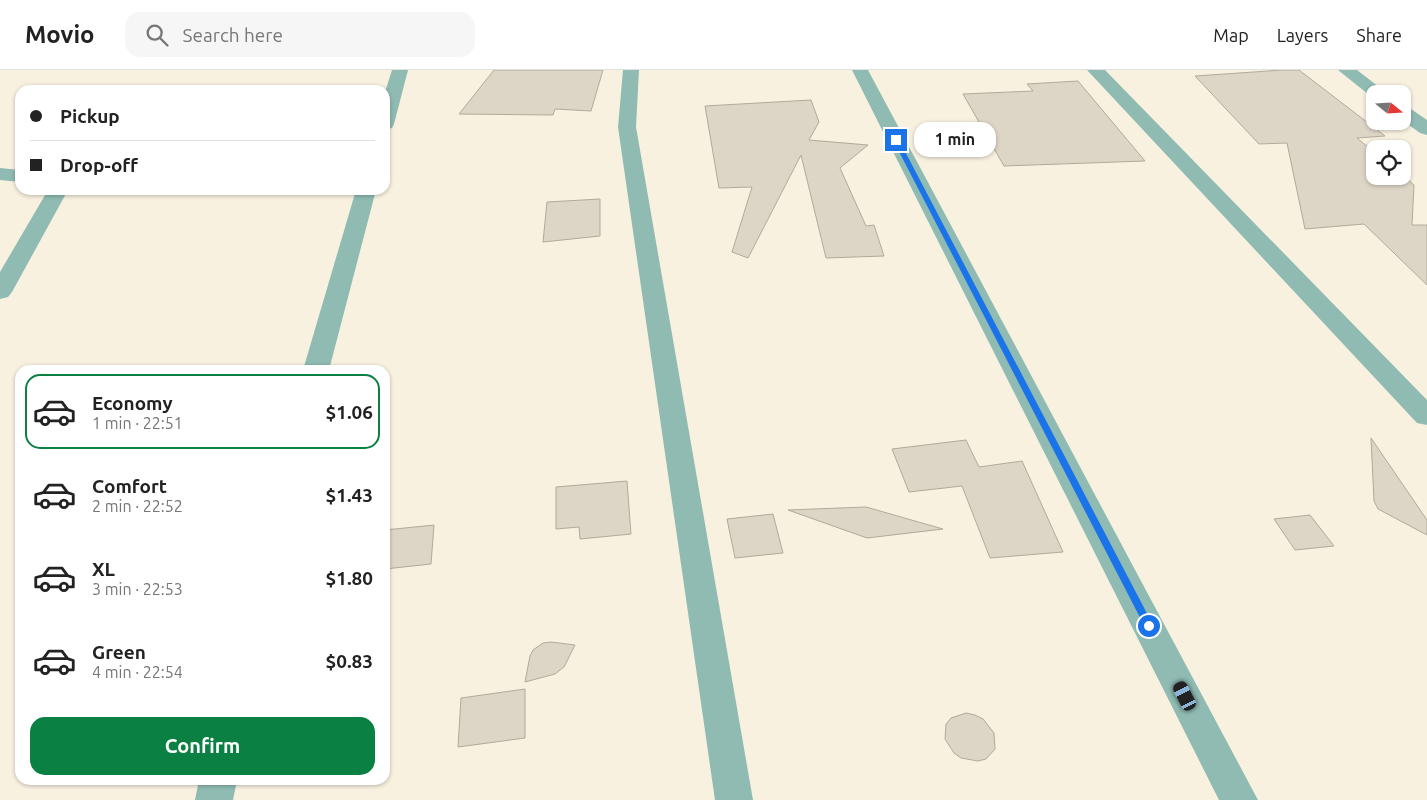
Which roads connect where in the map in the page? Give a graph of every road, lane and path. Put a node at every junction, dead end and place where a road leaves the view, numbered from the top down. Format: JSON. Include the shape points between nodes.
{"nodes":[{"id":1,"x":400,"y":70,"type":"edge"},
{"id":2,"x":631,"y":70,"type":"edge"},
{"id":3,"x":860,"y":70,"type":"edge"},
{"id":4,"x":1095,"y":70,"type":"edge"},
{"id":5,"x":1346,"y":70,"type":"edge"},
{"id":6,"x":1367,"y":85,"type":"edge"},
{"id":7,"x":390,"y":91,"type":"edge"},
{"id":8,"x":1411,"y":117,"type":"edge"},
{"id":9,"x":1427,"y":129,"type":"edge"},
{"id":10,"x":0,"y":174,"type":"edge"},
{"id":11,"x":15,"y":176,"type":"edge"},
{"id":12,"x":55,"y":195,"type":"edge"},
{"id":13,"x":365,"y":195,"type":"edge"},
{"id":14,"x":0,"y":292,"type":"edge"},
{"id":15,"x":317,"y":365,"type":"edge"},
{"id":16,"x":1427,"y":416,"type":"edge"},
{"id":17,"x":217,"y":785,"type":"edge"},
{"id":18,"x":214,"y":800,"type":"edge"},
{"id":19,"x":734,"y":800,"type":"edge"},
{"id":20,"x":1239,"y":800,"type":"edge"}],
"edges":[{"from":1,"to":7,"type":"street"},
{"from":2,"to":19,"type":"street","via":[[627,127]]},
{"from":3,"to":20,"type":"street"},
{"from":4,"to":16,"type":"street"},
{"from":5,"to":6,"type":"street"},
{"from":8,"to":9,"type":"street"},
{"from":10,"to":11,"type":"street"},
{"from":12,"to":14,"type":"street"},
{"from":13,"to":15,"type":"street"},
{"from":17,"to":18,"type":"street"}]}
